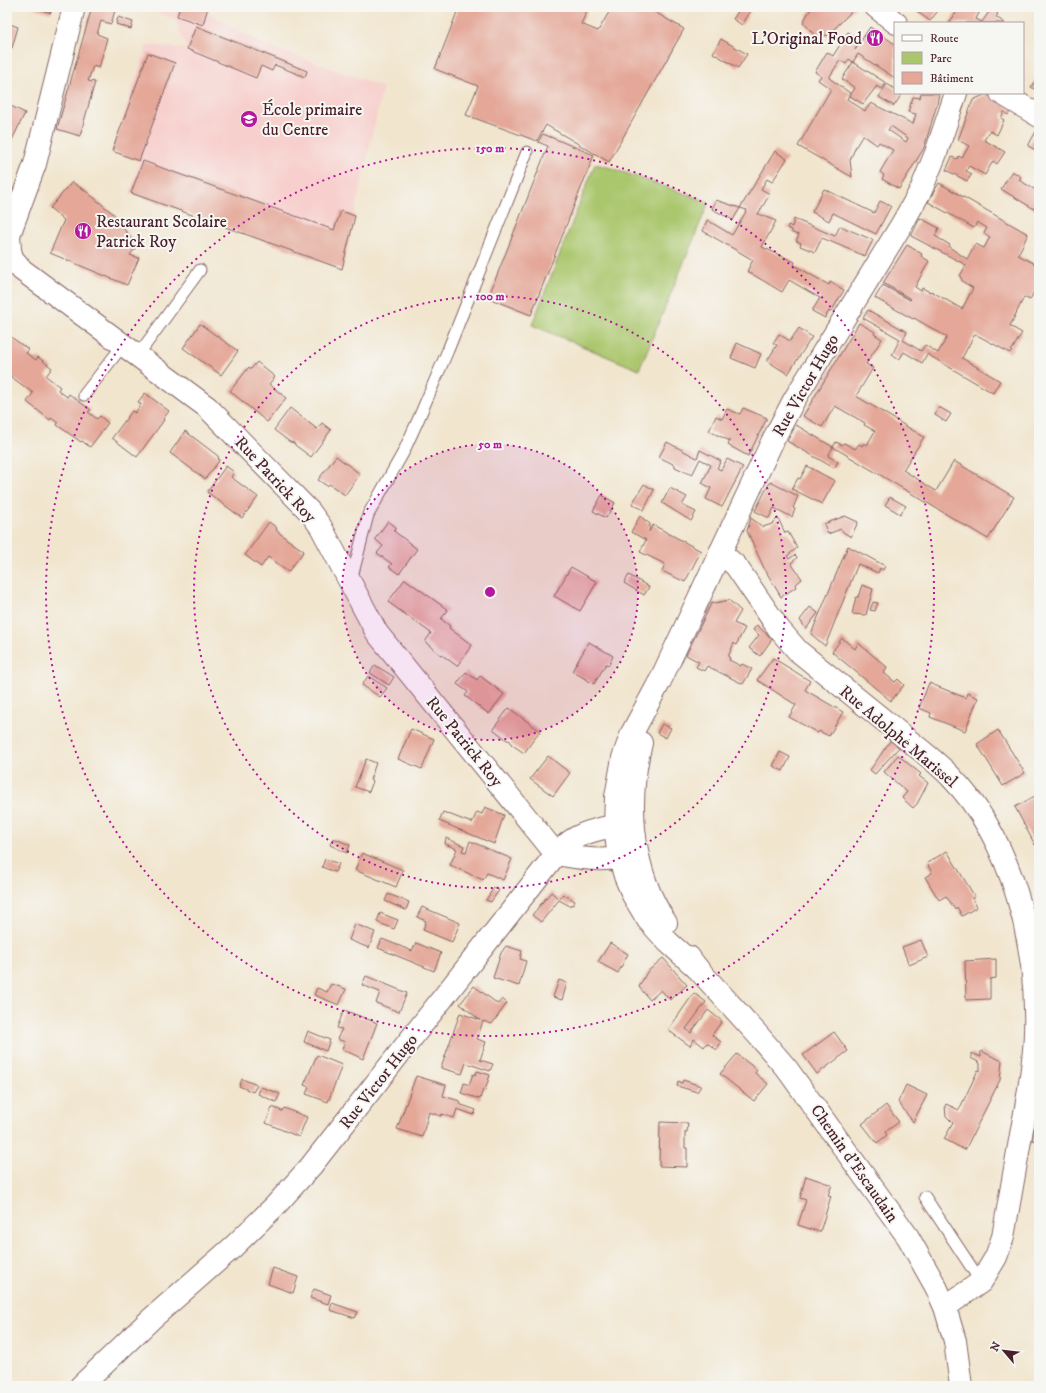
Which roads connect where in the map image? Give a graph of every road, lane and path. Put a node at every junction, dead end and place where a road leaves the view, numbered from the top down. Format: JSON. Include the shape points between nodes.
{"nodes":[{"id":1,"x":74,"y":7,"type":"edge"},
{"id":2,"x":876,"y":7,"type":"edge"},
{"id":3,"x":895,"y":22,"type":"edge"},
{"id":4,"x":956,"y":94,"type":"edge"},
{"id":5,"x":1003,"y":94,"type":"edge"},
{"id":6,"x":1039,"y":116,"type":"edge"},
{"id":7,"x":527,"y":152,"type":"dead end"},
{"id":8,"x":200,"y":270,"type":"dead end"},
{"id":9,"x":130,"y":350,"type":"junction"},
{"id":10,"x":84,"y":395,"type":"dead end"},
{"id":11,"x":720,"y":552,"type":"junction"},
{"id":12,"x":351,"y":584,"type":"junction"},
{"id":13,"x":622,"y":841,"type":"junction"},
{"id":14,"x":556,"y":854,"type":"junction"},
{"id":15,"x":925,"y":1197,"type":"dead end"},
{"id":16,"x":981,"y":1282,"type":"junction"},
{"id":17,"x":945,"y":1307,"type":"junction"},
{"id":18,"x":81,"y":1386,"type":"edge"},
{"id":19,"x":961,"y":1386,"type":"edge"}],
"edges":[{"from":1,"to":9,"type":"street","name":"Rue Patrick Roy","via":[[35,164],[9,235],[10,250],[12,258],[22,270]]},
{"from":2,"to":3,"type":"street"},
{"from":4,"to":11,"type":"street","name":"Rue Victor Hugo","via":[[921,190],[794,400]]},
{"from":5,"to":6,"type":"street"},
{"from":7,"to":12,"type":"lane","via":[[418,420],[403,453],[368,515]]},
{"from":8,"to":9,"type":"lane"},
{"from":9,"to":10,"type":"lane"},
{"from":9,"to":12,"type":"street","name":"Rue Patrick Roy","via":[[207,407],[310,512],[321,527]]},
{"from":11,"to":13,"type":"street","name":"Rue Victor Hugo","via":[[660,681],[627,744],[616,797]]},
{"from":11,"to":16,"type":"street","name":"Rue Adolphe Marissel","via":[[736,566],[798,651],[938,764],[962,788],[982,815],[1007,865],[1024,921],[1033,980],[1035,1035],[1030,1088],[1003,1237],[996,1257]]},
{"from":12,"to":14,"type":"street","name":"Rue Patrick Roy","via":[[383,640]]},
{"from":13,"to":14,"type":"street","via":[[588,859]]},
{"from":13,"to":14,"type":"street","name":"Rue Victor Hugo","via":[[589,831],[569,841]]},
{"from":13,"to":17,"type":"street","name":"Chemin d'Escaudain","via":[[633,895],[648,920],[697,968],[774,1052],[908,1237]]},
{"from":14,"to":18,"type":"street","name":"Rue Victor Hugo","via":[[311,1166],[233,1247],[150,1320]]},
{"from":15,"to":16,"type":"lane"},
{"from":16,"to":17,"type":"street","name":"Rue Adolphe Marissel"},
{"from":17,"to":19,"type":"street","name":"Chemin d'Escaudain","via":[[955,1341]]}]}
